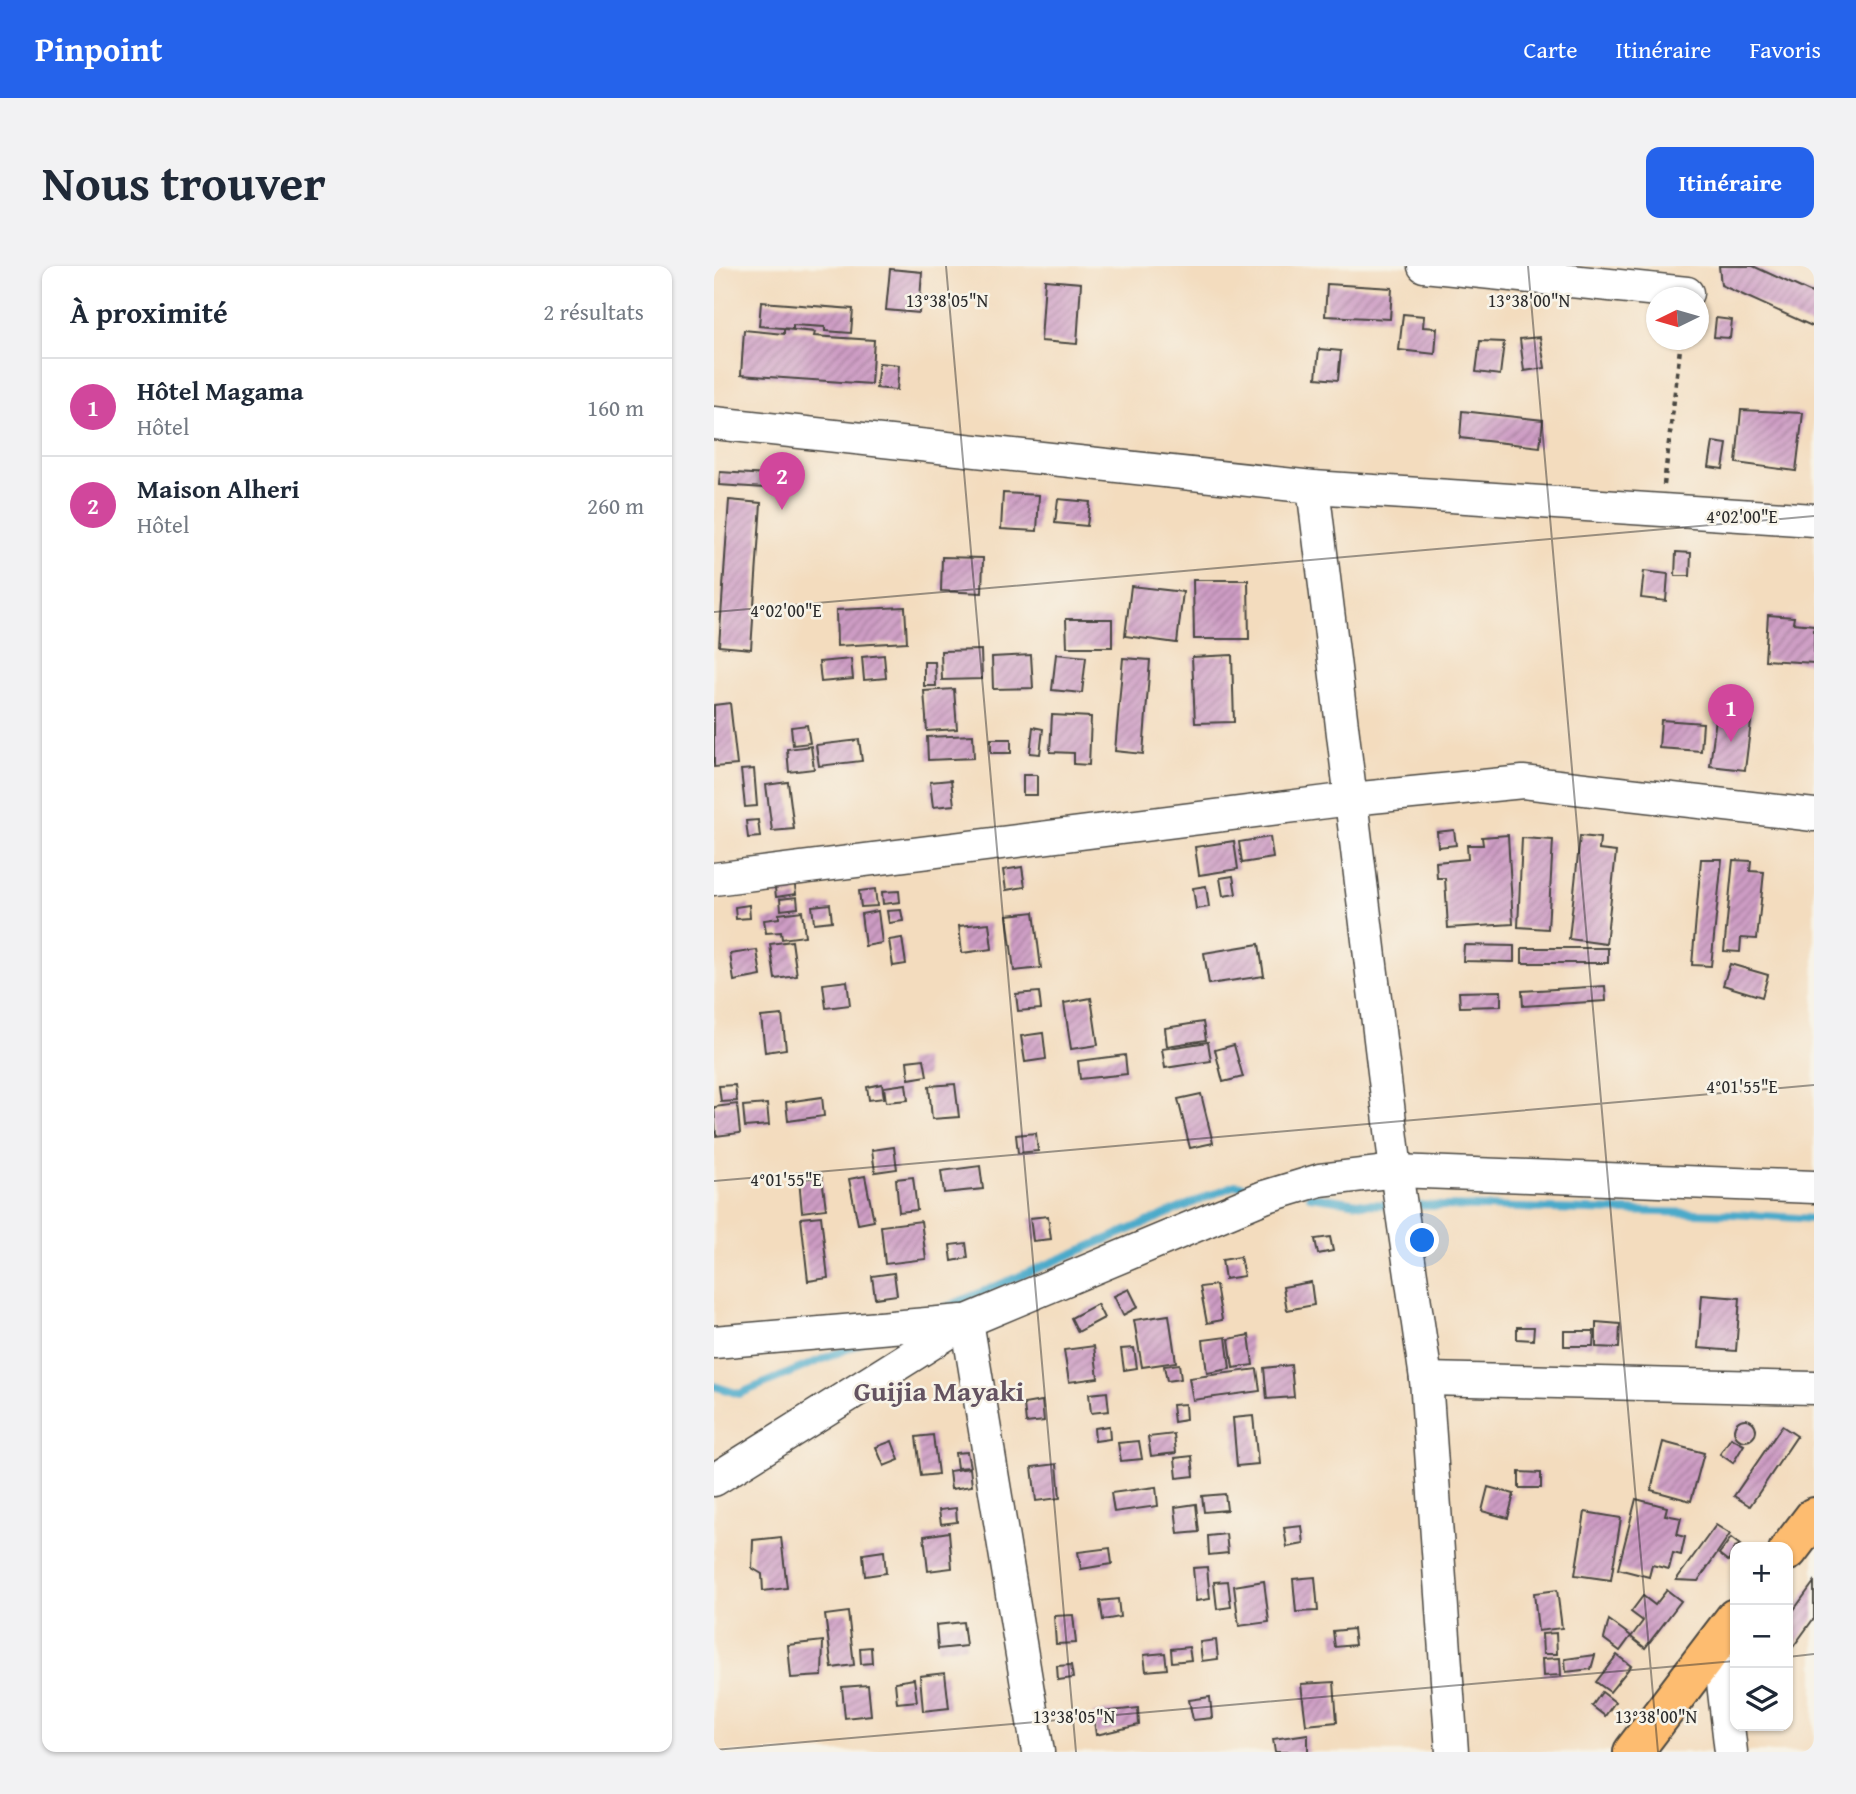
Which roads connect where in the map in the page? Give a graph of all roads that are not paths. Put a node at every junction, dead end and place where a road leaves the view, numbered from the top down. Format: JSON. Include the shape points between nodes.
{"nodes":[{"id":1,"x":1424,"y":266,"type":"edge"},
{"id":2,"x":1646,"y":289,"type":"edge"},
{"id":3,"x":714,"y":423,"type":"edge"},
{"id":4,"x":1313,"y":487,"type":"junction"},
{"id":5,"x":1814,"y":520,"type":"edge"},
{"id":6,"x":1351,"y":800,"type":"junction"},
{"id":7,"x":1814,"y":815,"type":"edge"},
{"id":8,"x":714,"y":879,"type":"edge"},
{"id":9,"x":1396,"y":1171,"type":"junction"},
{"id":10,"x":1814,"y":1187,"type":"edge"},
{"id":11,"x":967,"y":1321,"type":"junction"},
{"id":12,"x":714,"y":1342,"type":"edge"},
{"id":13,"x":1426,"y":1379,"type":"junction"},
{"id":14,"x":1814,"y":1388,"type":"edge"},
{"id":15,"x":714,"y":1480,"type":"edge"},
{"id":16,"x":1814,"y":1517,"type":"edge"},
{"id":17,"x":1793,"y":1544,"type":"edge"},
{"id":18,"x":1727,"y":1629,"type":"edge"},
{"id":19,"x":1038,"y":1752,"type":"edge"},
{"id":20,"x":1452,"y":1752,"type":"edge"},
{"id":21,"x":1633,"y":1752,"type":"edge"},
{"id":22,"x":1731,"y":1752,"type":"edge"}],
"edges":[{"from":1,"to":2,"type":"street"},
{"from":3,"to":4,"type":"street"},
{"from":4,"to":5,"type":"street"},
{"from":4,"to":6,"type":"street"},
{"from":6,"to":7,"type":"street","via":[[1523,782]]},
{"from":6,"to":8,"type":"street"},
{"from":6,"to":9,"type":"street"},
{"from":9,"to":10,"type":"street"},
{"from":9,"to":11,"type":"street","via":[[1320,1181],[1264,1197]]},
{"from":9,"to":13,"type":"street"},
{"from":11,"to":12,"type":"street"},
{"from":11,"to":15,"type":"street"},
{"from":11,"to":19,"type":"street"},
{"from":13,"to":14,"type":"street"},
{"from":13,"to":20,"type":"street"},
{"from":16,"to":17,"type":"main road"},
{"from":18,"to":21,"type":"main road"},
{"from":18,"to":22,"type":"street"}]}
